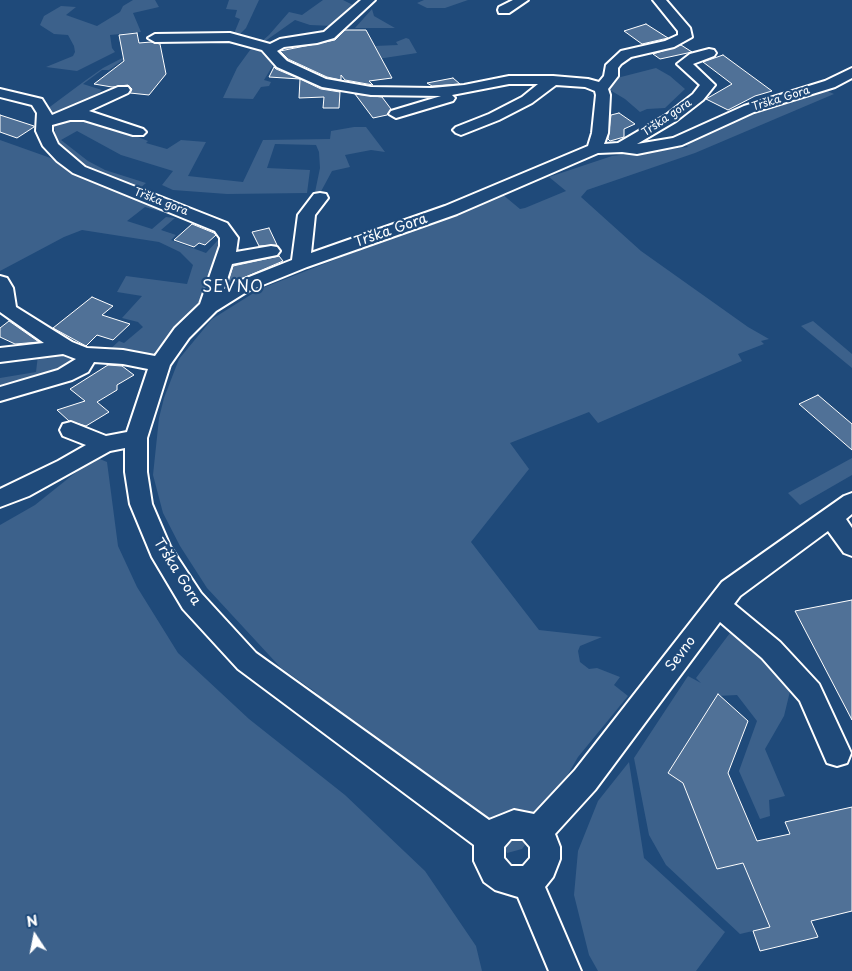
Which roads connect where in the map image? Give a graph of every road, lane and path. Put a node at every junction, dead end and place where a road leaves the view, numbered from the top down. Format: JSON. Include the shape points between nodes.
{"nodes":[{"id":1,"x":369,"y":0,"type":"edge"},
{"id":2,"x":522,"y":0,"type":"edge"},
{"id":3,"x":659,"y":0,"type":"edge"},
{"id":4,"x":504,"y":10,"type":"dead end"},
{"id":5,"x":155,"y":38,"type":"dead end"},
{"id":6,"x":269,"y":48,"type":"junction"},
{"id":7,"x":709,"y":53,"type":"dead end"},
{"id":8,"x":852,"y":72,"type":"edge"},
{"id":9,"x":553,"y":80,"type":"junction"},
{"id":10,"x":464,"y":89,"type":"junction"},
{"id":11,"x":601,"y":89,"type":"junction"},
{"id":12,"x":123,"y":90,"type":"dead end"},
{"id":13,"x":0,"y":93,"type":"edge"},
{"id":14,"x":396,"y":114,"type":"dead end"},
{"id":15,"x":69,"y":115,"type":"junction"},
{"id":16,"x":44,"y":122,"type":"junction"},
{"id":17,"x":461,"y":130,"type":"dead end"},
{"id":18,"x":138,"y":132,"type":"dead end"},
{"id":19,"x":622,"y":147,"type":"junction"},
{"id":20,"x":596,"y":149,"type":"junction"},
{"id":21,"x":320,"y":198,"type":"dead end"},
{"id":22,"x":271,"y":251,"type":"dead end"},
{"id":23,"x":227,"y":259,"type":"junction"},
{"id":24,"x":301,"y":263,"type":"junction"},
{"id":25,"x":0,"y":282,"type":"edge"},
{"id":26,"x":209,"y":307,"type":"junction"},
{"id":27,"x":3,"y":308,"type":"edge"},
{"id":28,"x":65,"y":347,"type":"junction"},
{"id":29,"x":0,"y":354,"type":"edge"},
{"id":30,"x":84,"y":355,"type":"junction"},
{"id":31,"x":160,"y":364,"type":"junction"},
{"id":32,"x":0,"y":394,"type":"edge"},
{"id":33,"x":71,"y":430,"type":"dead end"},
{"id":34,"x":136,"y":438,"type":"junction"},
{"id":35,"x":105,"y":444,"type":"junction"},
{"id":36,"x":0,"y":498,"type":"edge"},
{"id":37,"x":852,"y":502,"type":"edge"},
{"id":38,"x":831,"y":517,"type":"junction"},
{"id":39,"x":852,"y":546,"type":"edge"},
{"id":40,"x":718,"y":605,"type":"junction"},
{"id":41,"x":837,"y":753,"type":"dead end"},
{"id":42,"x":537,"y":833,"type":"junction"},
{"id":43,"x":491,"y":839,"type":"junction"},
{"id":44,"x":527,"y":882,"type":"junction"},
{"id":45,"x":565,"y":971,"type":"edge"}],
"edges":[{"from":1,"to":6,"type":"street","via":[[329,35],[280,43]]},
{"from":2,"to":4,"type":"street"},
{"from":3,"to":11,"type":"street","via":[[685,31],[684,37],[626,54],[611,68],[611,76]]},
{"from":5,"to":6,"type":"street","via":[[230,37]]},
{"from":6,"to":10,"type":"street","via":[[282,64],[322,83],[410,93]]},
{"from":7,"to":19,"type":"street","name":"Trška gora","via":[[684,64],[708,85],[698,98]]},
{"from":8,"to":19,"type":"street","name":"Trška Gora","via":[[830,84],[749,109],[677,142],[637,149]]},
{"from":9,"to":10,"type":"street","via":[[509,80]]},
{"from":9,"to":11,"type":"street","via":[[588,83]]},
{"from":9,"to":17,"type":"street","via":[[527,100]]},
{"from":10,"to":14,"type":"street","via":[[432,104]]},
{"from":11,"to":20,"type":"street","via":[[600,133]]},
{"from":12,"to":15,"type":"street"},
{"from":13,"to":16,"type":"street","name":"Trška gora","via":[[36,102],[44,113]]},
{"from":15,"to":16,"type":"street"},
{"from":15,"to":18,"type":"street","via":[[85,115]]},
{"from":16,"to":23,"type":"street","name":"Trška gora","via":[[44,131],[51,146],[80,170],[221,227],[228,238]]},
{"from":19,"to":20,"type":"street","name":"Trška Gora"},
{"from":20,"to":24,"type":"street","name":"Trška Gora","via":[[451,210]]},
{"from":21,"to":24,"type":"street","via":[[307,215]]},
{"from":22,"to":23,"type":"street"},
{"from":23,"to":26,"type":"street","name":"Trška gora"},
{"from":24,"to":26,"type":"street","name":"Trška Gora","via":[[241,287]]},
{"from":25,"to":27,"type":"street","via":[[4,288]]},
{"from":26,"to":31,"type":"street","name":"Trška Gora","via":[[182,334]]},
{"from":27,"to":28,"type":"street"},
{"from":28,"to":29,"type":"street"},
{"from":28,"to":30,"type":"street"},
{"from":30,"to":31,"type":"street","via":[[123,357]]},
{"from":30,"to":32,"type":"street","via":[[86,359],[81,367]]},
{"from":31,"to":34,"type":"street","name":"Trška Gora"},
{"from":33,"to":35,"type":"street"},
{"from":34,"to":35,"type":"street"},
{"from":34,"to":43,"type":"street","name":"Trška Gora","via":[[136,472],[141,504],[160,550],[192,601],[247,661]]},
{"from":35,"to":36,"type":"street","via":[[51,475]]},
{"from":37,"to":38,"type":"street","name":"Sevno"},
{"from":38,"to":39,"type":"street"},
{"from":38,"to":40,"type":"street","name":"Sevno","via":[[731,589]]},
{"from":40,"to":41,"type":"street","via":[[771,650],[810,693]]},
{"from":40,"to":42,"type":"street","name":"Sevno","via":[[585,780]]},
{"from":42,"to":43,"type":"street","via":[[521,824],[512,824],[496,832]]},
{"from":42,"to":44,"type":"street","via":[[543,841],[546,861],[542,870]]},
{"from":43,"to":44,"type":"street","via":[[489,857],[498,874],[512,881]]},
{"from":44,"to":45,"type":"street"}]}
